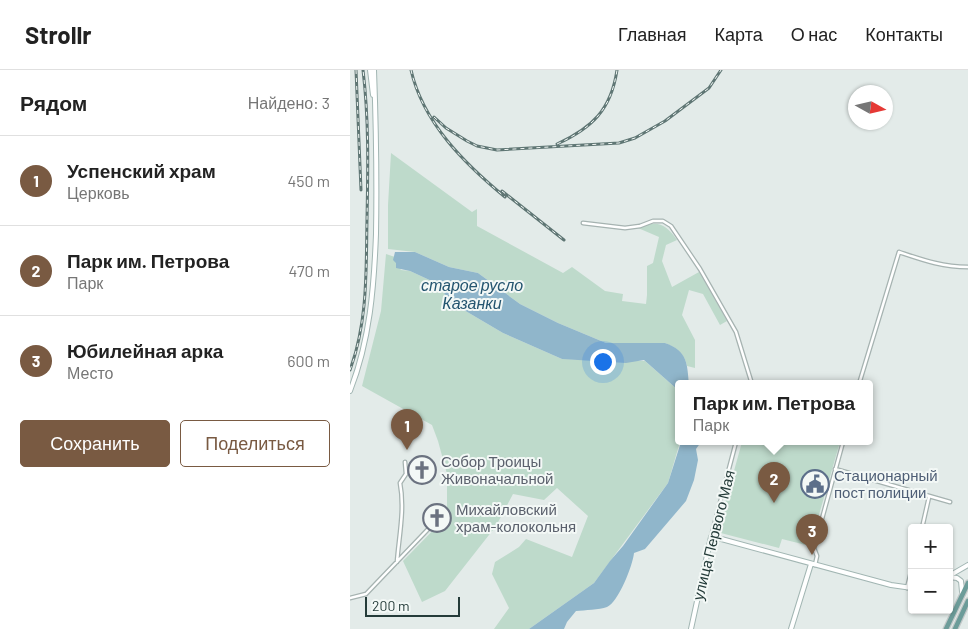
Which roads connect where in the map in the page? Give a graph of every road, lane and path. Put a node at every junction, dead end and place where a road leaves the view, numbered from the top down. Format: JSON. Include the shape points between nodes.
{"nodes":[{"id":1,"x":370,"y":70,"type":"edge"},
{"id":2,"x":374,"y":70,"type":"edge"},
{"id":3,"x":376,"y":119,"type":"junction"},
{"id":4,"x":583,"y":223,"type":"dead end"},
{"id":5,"x":968,"y":267,"type":"edge"},
{"id":6,"x":751,"y":380,"type":"edge"},
{"id":7,"x":860,"y":380,"type":"edge"},
{"id":8,"x":350,"y":391,"type":"edge"},
{"id":9,"x":735,"y":445,"type":"edge"},
{"id":10,"x":842,"y":445,"type":"edge"},
{"id":11,"x":405,"y":462,"type":"dead end"},
{"id":12,"x":835,"y":469,"type":"junction"},
{"id":13,"x":929,"y":497,"type":"junction"},
{"id":14,"x":950,"y":502,"type":"dead end"},
{"id":15,"x":436,"y":522,"type":"dead end"},
{"id":16,"x":923,"y":524,"type":"edge"},
{"id":17,"x":711,"y":537,"type":"junction"},
{"id":18,"x":397,"y":562,"type":"junction"},
{"id":19,"x":813,"y":564,"type":"junction"},
{"id":20,"x":968,"y":565,"type":"edge"},
{"id":21,"x":953,"y":574,"type":"edge"},
{"id":22,"x":953,"y":578,"type":"edge"},
{"id":23,"x":968,"y":583,"type":"edge"},
{"id":24,"x":908,"y":588,"type":"edge"},
{"id":25,"x":962,"y":597,"type":"junction"},
{"id":26,"x":350,"y":598,"type":"edge"},
{"id":27,"x":968,"y":601,"type":"edge"},
{"id":28,"x":691,"y":629,"type":"edge"},
{"id":29,"x":791,"y":629,"type":"edge"},
{"id":30,"x":946,"y":629,"type":"edge"},
{"id":31,"x":954,"y":629,"type":"edge"}],
"edges":[{"from":1,"to":3,"type":"street"},
{"from":2,"to":3,"type":"street"},
{"from":3,"to":8,"type":"street","via":[[378,177],[374,284],[364,344]]},
{"from":4,"to":6,"type":"street","via":[[625,228],[663,221],[671,226],[736,332]]},
{"from":5,"to":7,"type":"street","via":[[940,266],[899,252]]},
{"from":9,"to":17,"type":"street","name":"улица Первого Мая"},
{"from":10,"to":12,"type":"street"},
{"from":11,"to":18,"type":"street","via":[[406,474],[400,483],[402,514]]},
{"from":12,"to":13,"type":"street"},
{"from":12,"to":19,"type":"street","via":[[814,548],[817,556]]},
{"from":13,"to":14,"type":"street"},
{"from":13,"to":16,"type":"street"},
{"from":15,"to":18,"type":"street"},
{"from":17,"to":19,"type":"street"},
{"from":17,"to":28,"type":"street","name":"улица Первого Мая"},
{"from":18,"to":26,"type":"street","via":[[366,594]]},
{"from":19,"to":24,"type":"street"},
{"from":19,"to":29,"type":"street"},
{"from":20,"to":21,"type":"street"},
{"from":22,"to":25,"type":"street","via":[[961,580]]},
{"from":23,"to":25,"type":"main road"},
{"from":25,"to":30,"type":"main road"},
{"from":27,"to":31,"type":"main road"}]}
